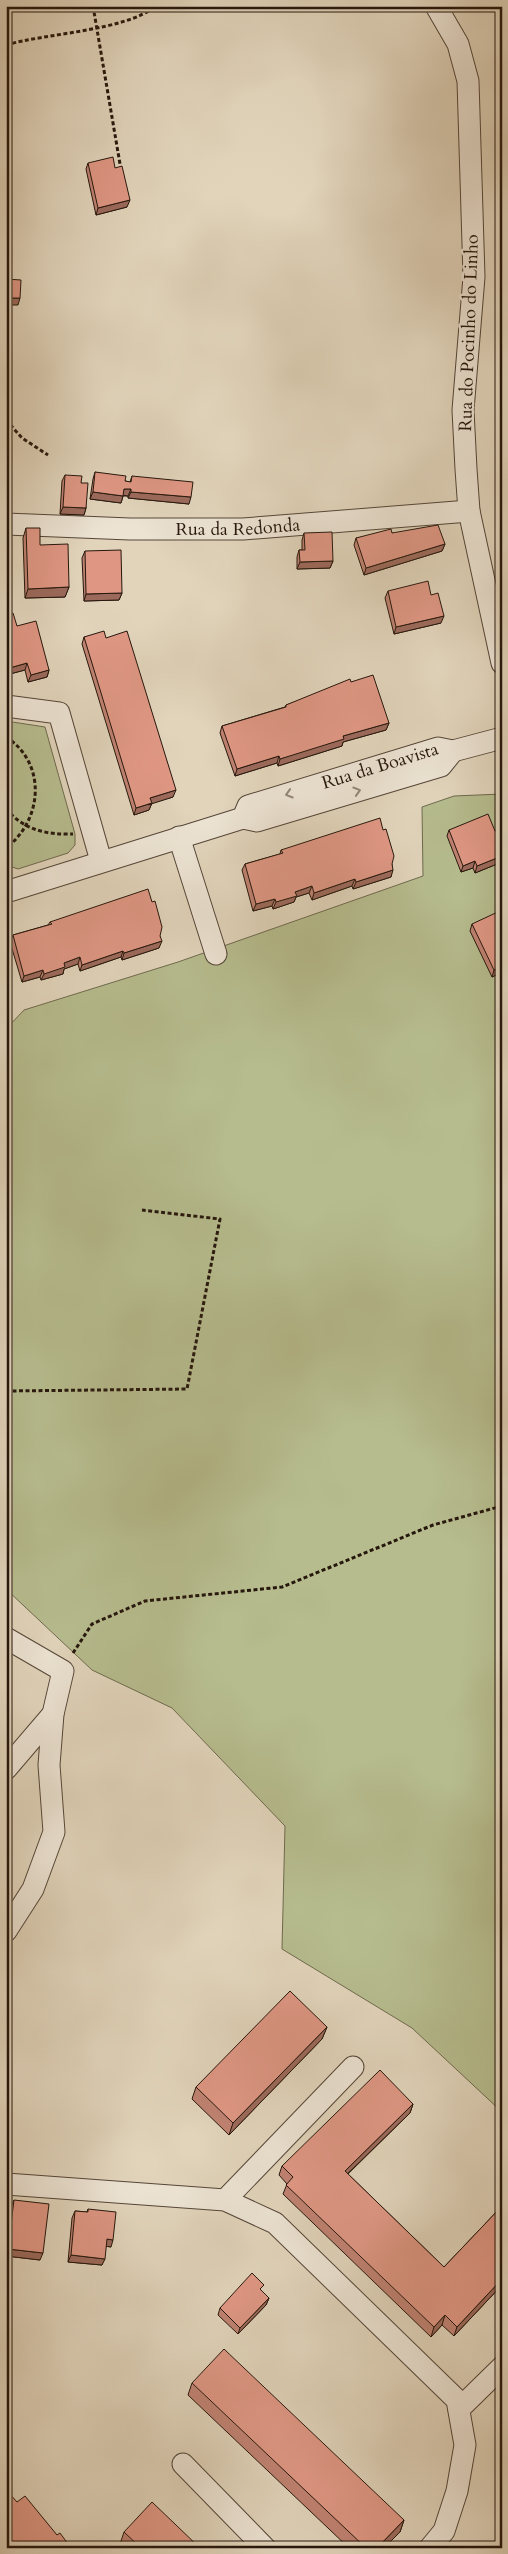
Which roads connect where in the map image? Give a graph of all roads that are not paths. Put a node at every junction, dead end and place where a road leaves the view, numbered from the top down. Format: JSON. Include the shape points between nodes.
{"nodes":[{"id":1,"x":436,"y":6,"type":"edge"},
{"id":2,"x":469,"y":511,"type":"junction"},
{"id":3,"x":6,"y":524,"type":"edge"},
{"id":4,"x":502,"y":663,"type":"edge"},
{"id":5,"x":6,"y":706,"type":"edge"},
{"id":6,"x":502,"y":738,"type":"edge"},
{"id":7,"x":180,"y":837,"type":"junction"},
{"id":8,"x":101,"y":860,"type":"junction"},
{"id":9,"x":6,"y":892,"type":"edge"},
{"id":10,"x":216,"y":954,"type":"dead end"},
{"id":11,"x":6,"y":1638,"type":"edge"},
{"id":12,"x":53,"y":1714,"type":"junction"},
{"id":13,"x":6,"y":1769,"type":"edge"},
{"id":14,"x":6,"y":1930,"type":"edge"},
{"id":15,"x":353,"y":2068,"type":"dead end"},
{"id":16,"x":6,"y":2184,"type":"edge"},
{"id":17,"x":225,"y":2200,"type":"junction"},
{"id":18,"x":502,"y":2367,"type":"edge"},
{"id":19,"x":459,"y":2409,"type":"junction"},
{"id":20,"x":183,"y":2464,"type":"dead end"},
{"id":21,"x":265,"y":2548,"type":"edge"},
{"id":22,"x":430,"y":2548,"type":"edge"}],
"edges":[{"from":1,"to":2,"type":"street","name":"Rua do Pocinho do Linho","via":[[458,44],[468,81],[474,276],[463,410]]},
{"from":2,"to":3,"type":"street","name":"Rua da Redonda","via":[[243,528],[130,529]]},
{"from":2,"to":4,"type":"street","name":"Rua do Pocinho do Linho"},
{"from":5,"to":8,"type":"street","via":[[59,713]]},
{"from":6,"to":7,"type":"street","name":"Rua da Boavista","via":[[453,751],[441,766],[257,821],[243,818]]},
{"from":7,"to":8,"type":"street","name":"Rua da Boavista"},
{"from":7,"to":10,"type":"street"},
{"from":8,"to":9,"type":"street","name":"Rua da Boavista"},
{"from":11,"to":12,"type":"street","via":[[62,1671]]},
{"from":12,"to":13,"type":"street"},
{"from":12,"to":14,"type":"street","via":[[49,1765],[54,1832],[33,1889]]},
{"from":15,"to":17,"type":"street"},
{"from":16,"to":17,"type":"street"},
{"from":17,"to":19,"type":"street","via":[[275,2223],[457,2400]]},
{"from":18,"to":19,"type":"street"},
{"from":19,"to":22,"type":"street","via":[[465,2445],[457,2491],[444,2531]]},
{"from":20,"to":21,"type":"street"}]}
